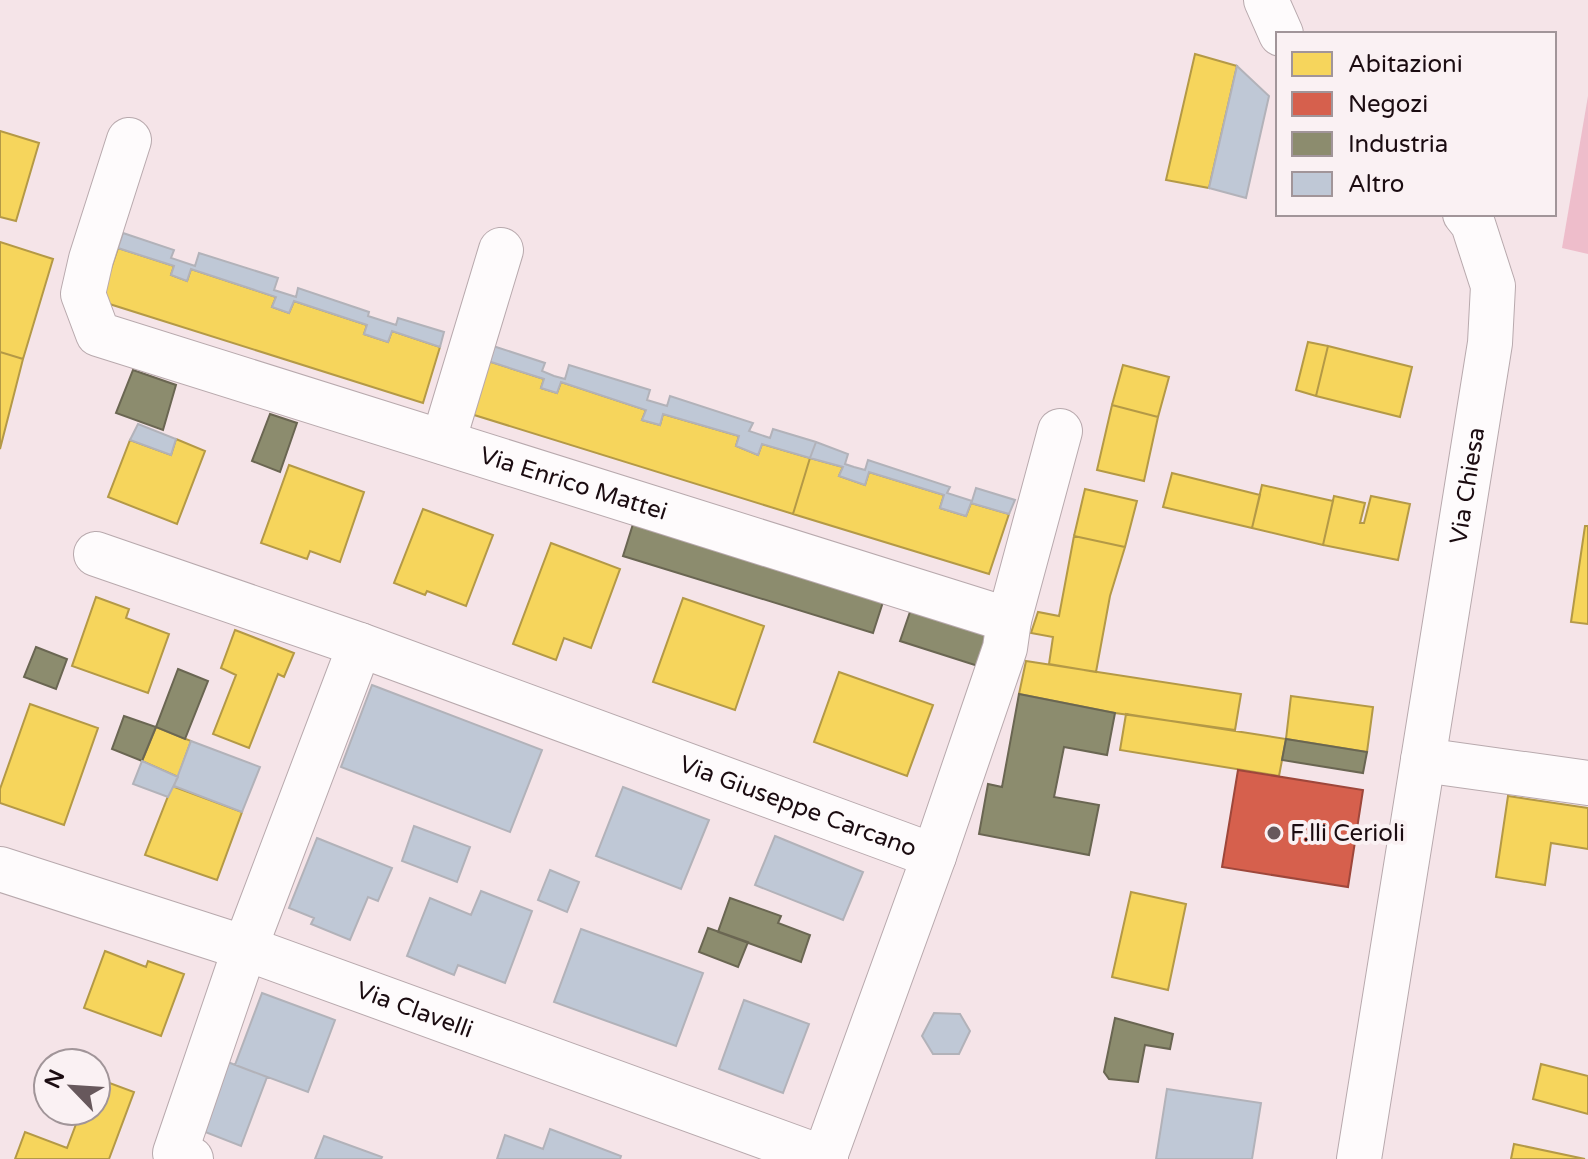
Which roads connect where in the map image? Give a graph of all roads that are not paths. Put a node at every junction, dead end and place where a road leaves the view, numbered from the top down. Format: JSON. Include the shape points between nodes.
{"nodes":[{"id":1,"x":1266,"y":0,"type":"edge"},
{"id":2,"x":1280,"y":32,"type":"edge"},
{"id":3,"x":129,"y":140,"type":"dead end"},
{"id":4,"x":1467,"y":216,"type":"edge"},
{"id":5,"x":501,"y":250,"type":"dead end"},
{"id":6,"x":1060,"y":431,"type":"dead end"},
{"id":7,"x":443,"y":442,"type":"junction"},
{"id":8,"x":96,"y":554,"type":"dead end"},
{"id":9,"x":1009,"y":620,"type":"junction"},
{"id":10,"x":360,"y":645,"type":"junction"},
{"id":11,"x":1423,"y":760,"type":"junction"},
{"id":12,"x":1588,"y":783,"type":"edge"},
{"id":13,"x":934,"y":856,"type":"junction"},
{"id":14,"x":0,"y":869,"type":"edge"},
{"id":15,"x":245,"y":948,"type":"junction"},
{"id":16,"x":191,"y":1159,"type":"edge"},
{"id":17,"x":825,"y":1159,"type":"edge"},
{"id":18,"x":1359,"y":1159,"type":"edge"}],
"edges":[{"from":1,"to":2,"type":"street"},
{"from":3,"to":7,"type":"street","name":"Via Enrico Mattei","via":[[83,294],[98,334]]},
{"from":4,"to":11,"type":"street","name":"Via Chiesa","via":[[1493,286],[1490,343]]},
{"from":5,"to":7,"type":"street"},
{"from":6,"to":9,"type":"street"},
{"from":7,"to":9,"type":"street","name":"Via Enrico Mattei"},
{"from":8,"to":10,"type":"street","name":"Via Giuseppe Carcano"},
{"from":9,"to":13,"type":"street","via":[[1005,648]]},
{"from":10,"to":13,"type":"street","name":"Via Giuseppe Carcano"},
{"from":10,"to":15,"type":"street"},
{"from":11,"to":12,"type":"street"},
{"from":11,"to":18,"type":"street","name":"Via Chiesa"},
{"from":13,"to":17,"type":"street","name":"Via Giuseppe Carcano"},
{"from":14,"to":15,"type":"street","name":"Via Clavelli"},
{"from":15,"to":16,"type":"street","via":[[175,1153]]},
{"from":15,"to":17,"type":"street","name":"Via Clavelli"}]}
